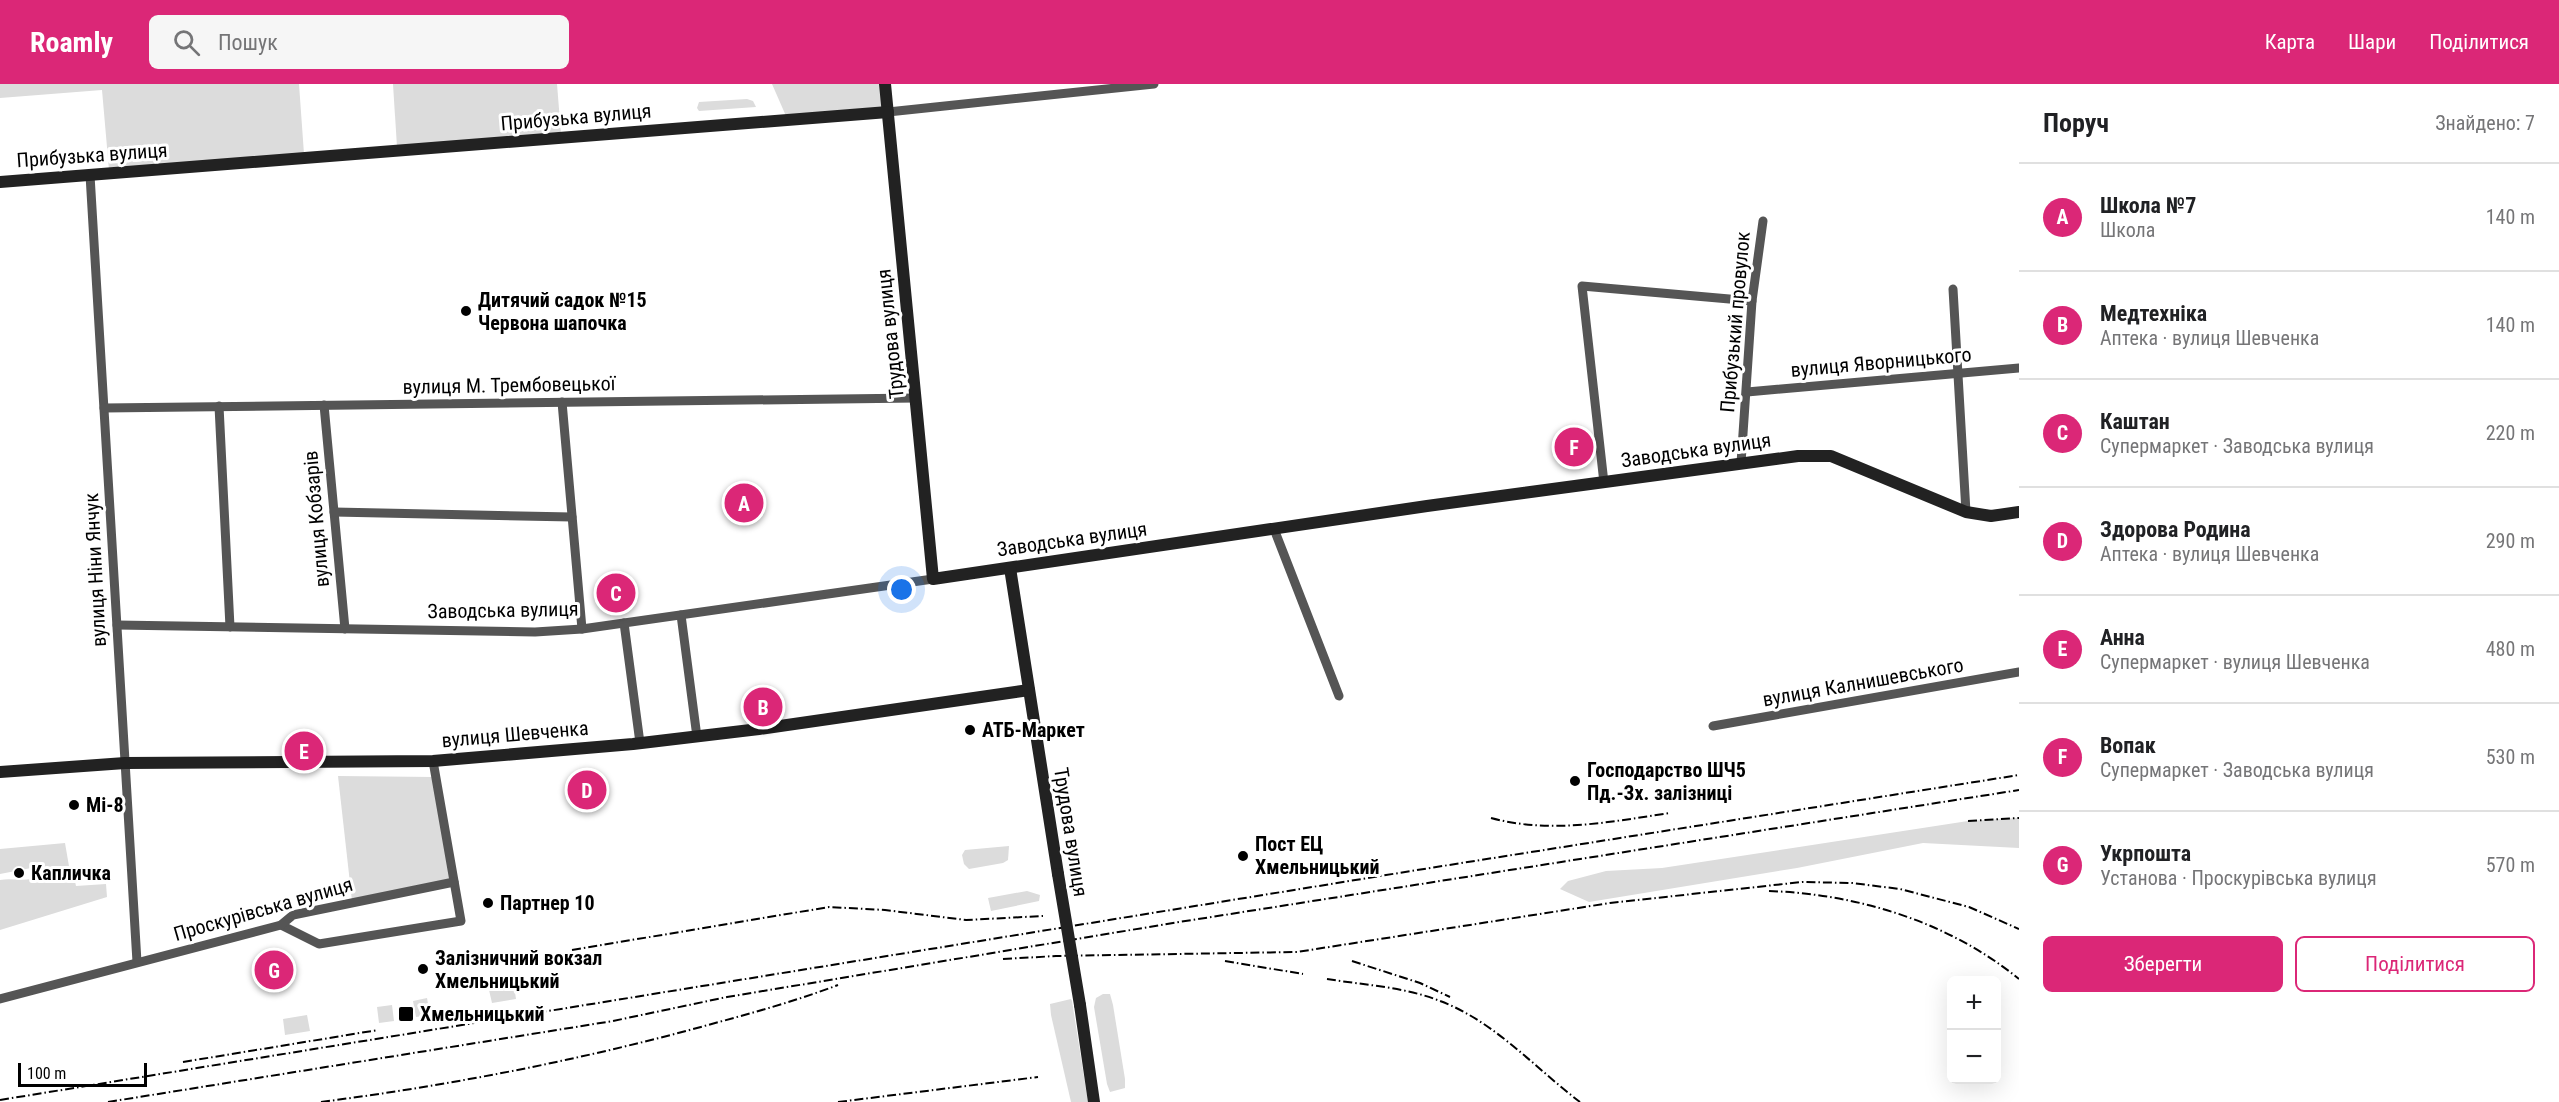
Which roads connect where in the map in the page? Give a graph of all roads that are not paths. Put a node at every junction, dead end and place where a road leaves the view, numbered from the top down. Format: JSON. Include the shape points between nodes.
{"nodes":[{"id":1,"x":885,"y":84,"type":"edge"},
{"id":2,"x":1154,"y":84,"type":"edge"},
{"id":3,"x":888,"y":112,"type":"junction"},
{"id":4,"x":90,"y":175,"type":"junction"},
{"id":5,"x":0,"y":182,"type":"edge"},
{"id":6,"x":1763,"y":221,"type":"dead end"},
{"id":7,"x":1953,"y":289,"type":"dead end"},
{"id":8,"x":1752,"y":301,"type":"junction"},
{"id":9,"x":2019,"y":368,"type":"edge"},
{"id":10,"x":1957,"y":374,"type":"junction"},
{"id":11,"x":1747,"y":392,"type":"junction"},
{"id":12,"x":916,"y":398,"type":"junction"},
{"id":13,"x":562,"y":402,"type":"junction"},
{"id":14,"x":324,"y":405,"type":"junction"},
{"id":15,"x":219,"y":406,"type":"junction"},
{"id":16,"x":104,"y":408,"type":"junction"},
{"id":17,"x":1741,"y":463,"type":"junction"},
{"id":18,"x":1604,"y":483,"type":"junction"},
{"id":19,"x":334,"y":512,"type":"junction"},
{"id":20,"x":1966,"y":512,"type":"junction"},
{"id":21,"x":2019,"y":512,"type":"edge"},
{"id":22,"x":572,"y":517,"type":"junction"},
{"id":23,"x":1274,"y":529,"type":"junction"},
{"id":24,"x":1010,"y":568,"type":"junction"},
{"id":25,"x":933,"y":579,"type":"junction"},
{"id":26,"x":681,"y":615,"type":"junction"},
{"id":27,"x":624,"y":623,"type":"junction"},
{"id":28,"x":117,"y":625,"type":"junction"},
{"id":29,"x":230,"y":627,"type":"junction"},
{"id":30,"x":345,"y":629,"type":"junction"},
{"id":31,"x":582,"y":629,"type":"junction"},
{"id":32,"x":2019,"y":672,"type":"edge"},
{"id":33,"x":1029,"y":690,"type":"junction"},
{"id":34,"x":1339,"y":696,"type":"dead end"},
{"id":35,"x":1713,"y":726,"type":"dead end"},
{"id":36,"x":697,"y":736,"type":"junction"},
{"id":37,"x":640,"y":743,"type":"junction"},
{"id":38,"x":433,"y":761,"type":"junction"},
{"id":39,"x":125,"y":763,"type":"junction"},
{"id":40,"x":0,"y":772,"type":"edge"},
{"id":41,"x":454,"y":882,"type":"junction"},
{"id":42,"x":281,"y":925,"type":"junction"},
{"id":43,"x":137,"y":962,"type":"junction"},
{"id":44,"x":0,"y":999,"type":"edge"},
{"id":45,"x":1094,"y":1102,"type":"edge"}],
"edges":[{"from":1,"to":3,"type":"street","name":"Трудова вулиця"},
{"from":2,"to":3,"type":"street","name":"Прибузька вулиця"},
{"from":3,"to":4,"type":"street","name":"Прибузька вулиця"},
{"from":3,"to":12,"type":"street","name":"Трудова вулиця"},
{"from":4,"to":5,"type":"street","name":"Прибузька вулиця"},
{"from":4,"to":16,"type":"street","name":"вулиця Ніни Янчук"},
{"from":6,"to":8,"type":"street","name":"Прибузький провулок"},
{"from":7,"to":10,"type":"street"},
{"from":8,"to":11,"type":"street","name":"Прибузький провулок"},
{"from":8,"to":18,"type":"street","via":[[1582,286]]},
{"from":9,"to":10,"type":"street","name":"вулиця Яворницького"},
{"from":10,"to":11,"type":"street","name":"вулиця Яворницького"},
{"from":10,"to":20,"type":"street"},
{"from":11,"to":17,"type":"street","name":"Прибузький провулок"},
{"from":12,"to":13,"type":"street","name":"вулиця М. Трембовецької"},
{"from":12,"to":25,"type":"street","name":"Трудова вулиця"},
{"from":13,"to":14,"type":"street","name":"вулиця М. Трембовецької"},
{"from":13,"to":22,"type":"street"},
{"from":14,"to":15,"type":"street","name":"вулиця М. Трембовецької"},
{"from":14,"to":19,"type":"street","name":"вулиця Кобзарів"},
{"from":15,"to":16,"type":"street","name":"вулиця М. Трембовецької"},
{"from":15,"to":29,"type":"street"},
{"from":16,"to":28,"type":"street","name":"вулиця Ніни Янчук"},
{"from":17,"to":18,"type":"street","name":"Заводська вулиця"},
{"from":17,"to":20,"type":"street","name":"Заводська вулиця","via":[[1831,456]]},
{"from":18,"to":23,"type":"street","name":"Заводська вулиця"},
{"from":19,"to":22,"type":"street"},
{"from":19,"to":30,"type":"street","name":"вулиця Кобзарів"},
{"from":20,"to":21,"type":"street","name":"Заводська вулиця","via":[[1991,516]]},
{"from":22,"to":31,"type":"street"},
{"from":23,"to":24,"type":"street","name":"Заводська вулиця"},
{"from":23,"to":34,"type":"street"},
{"from":24,"to":25,"type":"street","name":"Заводська вулиця"},
{"from":24,"to":33,"type":"street","name":"Трудова вулиця"},
{"from":25,"to":26,"type":"street","name":"Заводська вулиця"},
{"from":26,"to":27,"type":"street","name":"Заводська вулиця"},
{"from":26,"to":36,"type":"street"},
{"from":27,"to":31,"type":"street","name":"Заводська вулиця"},
{"from":27,"to":37,"type":"street"},
{"from":28,"to":29,"type":"street","name":"Заводська вулиця"},
{"from":28,"to":39,"type":"street","name":"вулиця Ніни Янчук"},
{"from":29,"to":30,"type":"street","name":"Заводська вулиця"},
{"from":30,"to":31,"type":"street","name":"Заводська вулиця"},
{"from":32,"to":35,"type":"street","name":"вулиця Калнишевського"},
{"from":33,"to":36,"type":"street","name":"вулиця Шевченка"},
{"from":33,"to":45,"type":"street","name":"Трудова вулиця","bridge":true},
{"from":36,"to":37,"type":"street","name":"вулиця Шевченка"},
{"from":37,"to":38,"type":"street","name":"вулиця Шевченка"},
{"from":38,"to":39,"type":"street","name":"вулиця Шевченка"},
{"from":38,"to":41,"type":"street"},
{"from":39,"to":40,"type":"street","name":"вулиця Шевченка"},
{"from":39,"to":43,"type":"street","name":"вулиця Ніни Янчук"},
{"from":41,"to":42,"type":"street","name":"Проскурівська вулиця","via":[[293,915]]},
{"from":41,"to":42,"type":"street","via":[[461,921],[320,944]]},
{"from":42,"to":43,"type":"street","name":"Проскурівська вулиця"},
{"from":43,"to":44,"type":"street","name":"Проскурівська вулиця"}]}
